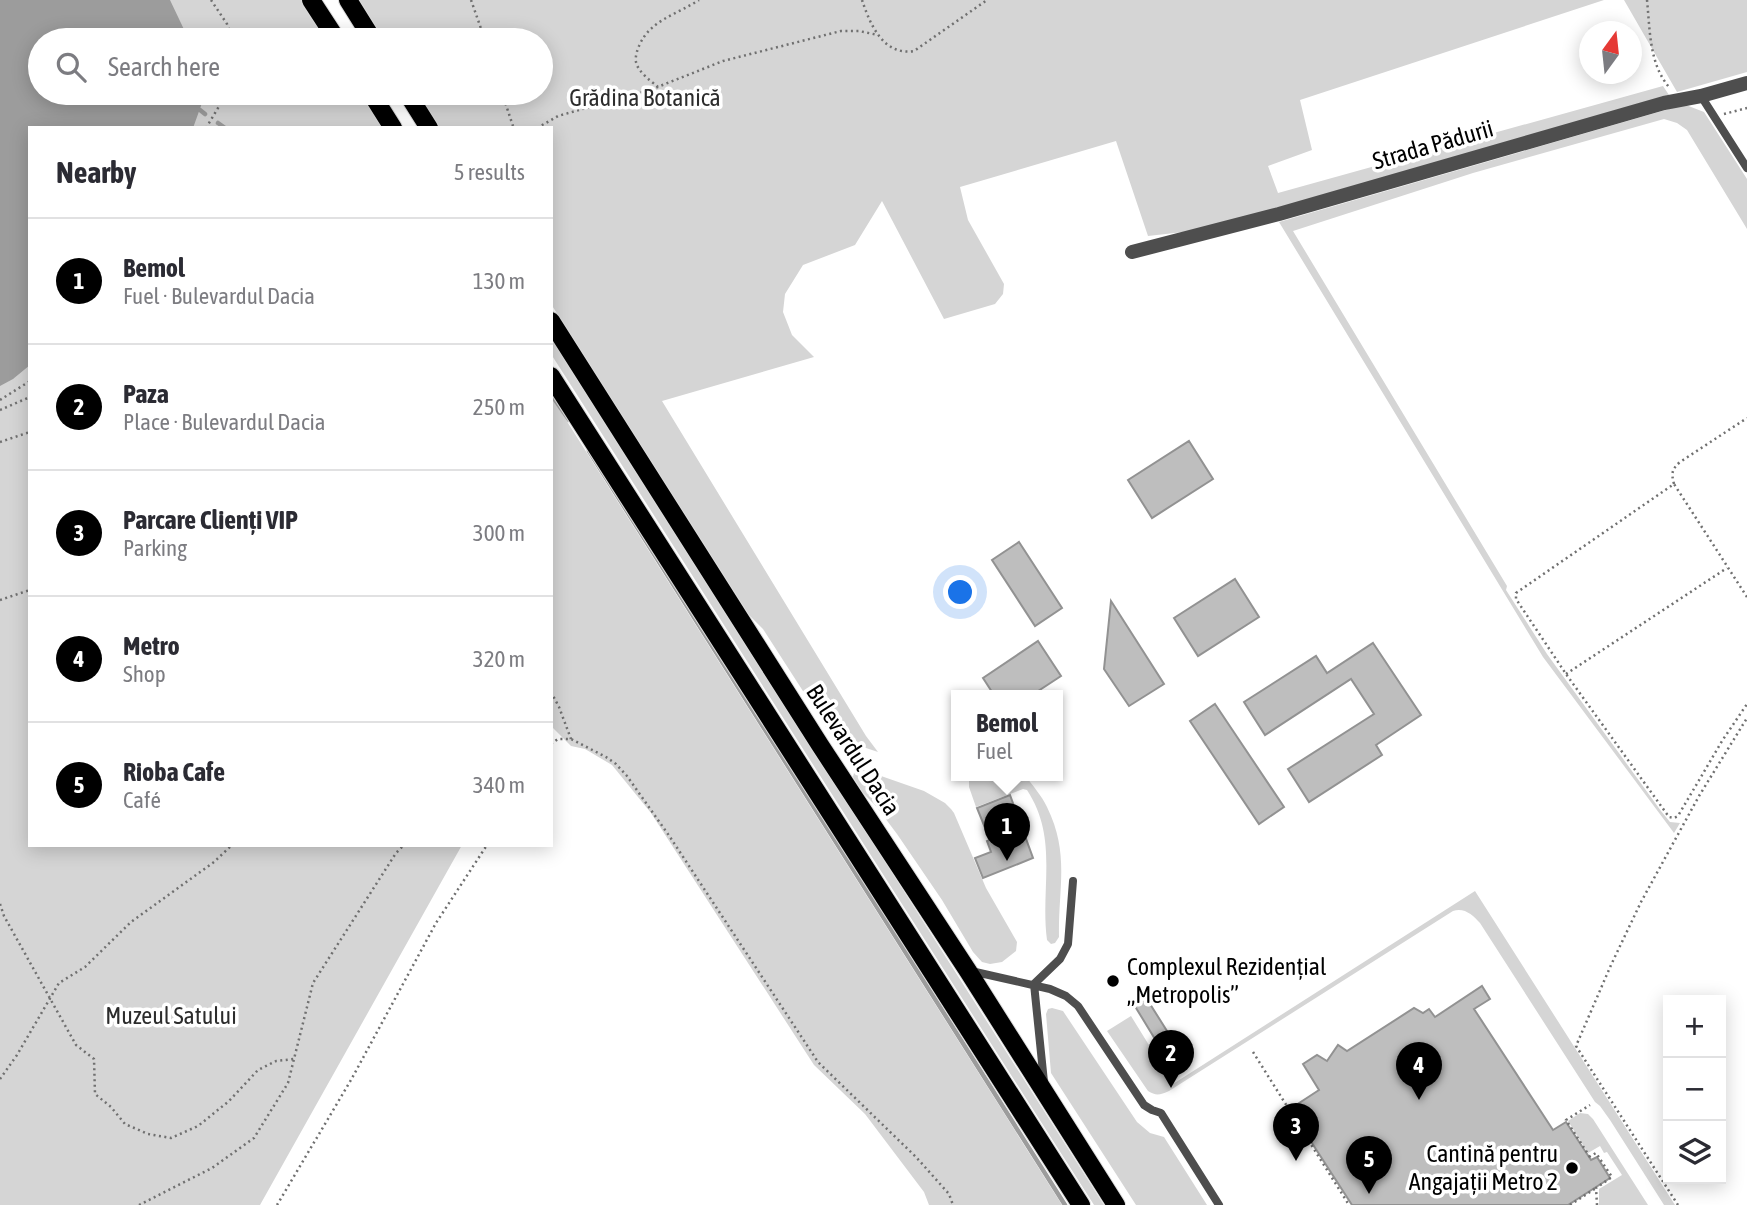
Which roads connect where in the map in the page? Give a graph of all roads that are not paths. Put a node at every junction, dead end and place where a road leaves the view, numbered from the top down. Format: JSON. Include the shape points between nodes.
{"nodes":[{"id":1,"x":311,"y":0,"type":"edge"},
{"id":2,"x":348,"y":0,"type":"edge"},
{"id":3,"x":329,"y":28,"type":"edge"},
{"id":4,"x":366,"y":28,"type":"edge"},
{"id":5,"x":1747,"y":83,"type":"edge"},
{"id":6,"x":1701,"y":96,"type":"junction"},
{"id":7,"x":379,"y":105,"type":"edge"},
{"id":8,"x":415,"y":105,"type":"edge"},
{"id":9,"x":392,"y":126,"type":"edge"},
{"id":10,"x":428,"y":126,"type":"edge"},
{"id":11,"x":1747,"y":168,"type":"edge"},
{"id":12,"x":1132,"y":252,"type":"dead end"},
{"id":13,"x":553,"y":324,"type":"edge"},
{"id":14,"x":553,"y":379,"type":"edge"},
{"id":15,"x":1073,"y":881,"type":"dead end"},
{"id":16,"x":968,"y":971,"type":"junction"},
{"id":17,"x":1034,"y":984,"type":"junction"},
{"id":18,"x":1045,"y":1093,"type":"junction"},
{"id":19,"x":1081,"y":1205,"type":"edge"},
{"id":20,"x":1116,"y":1205,"type":"edge"},
{"id":21,"x":1219,"y":1205,"type":"edge"}],
"edges":[{"from":1,"to":3,"type":"main road"},
{"from":2,"to":4,"type":"main road"},
{"from":5,"to":6,"type":"street","name":"Strada Pădurii"},
{"from":6,"to":11,"type":"lane"},
{"from":6,"to":12,"type":"street","name":"Strada Pădurii"},
{"from":7,"to":9,"type":"main road"},
{"from":8,"to":10,"type":"main road"},
{"from":13,"to":16,"type":"main road","name":"Bulevardul Dacia"},
{"from":14,"to":19,"type":"main road"},
{"from":15,"to":17,"type":"lane","via":[[1068,944],[1060,959]]},
{"from":16,"to":17,"type":"lane"},
{"from":16,"to":18,"type":"main road","name":"Bulevardul Dacia"},
{"from":17,"to":18,"type":"lane"},
{"from":17,"to":21,"type":"lane","via":[[1066,996],[1077,1006],[1144,1105],[1161,1113]]},
{"from":18,"to":20,"type":"main road","name":"Bulevardul Dacia"}]}
